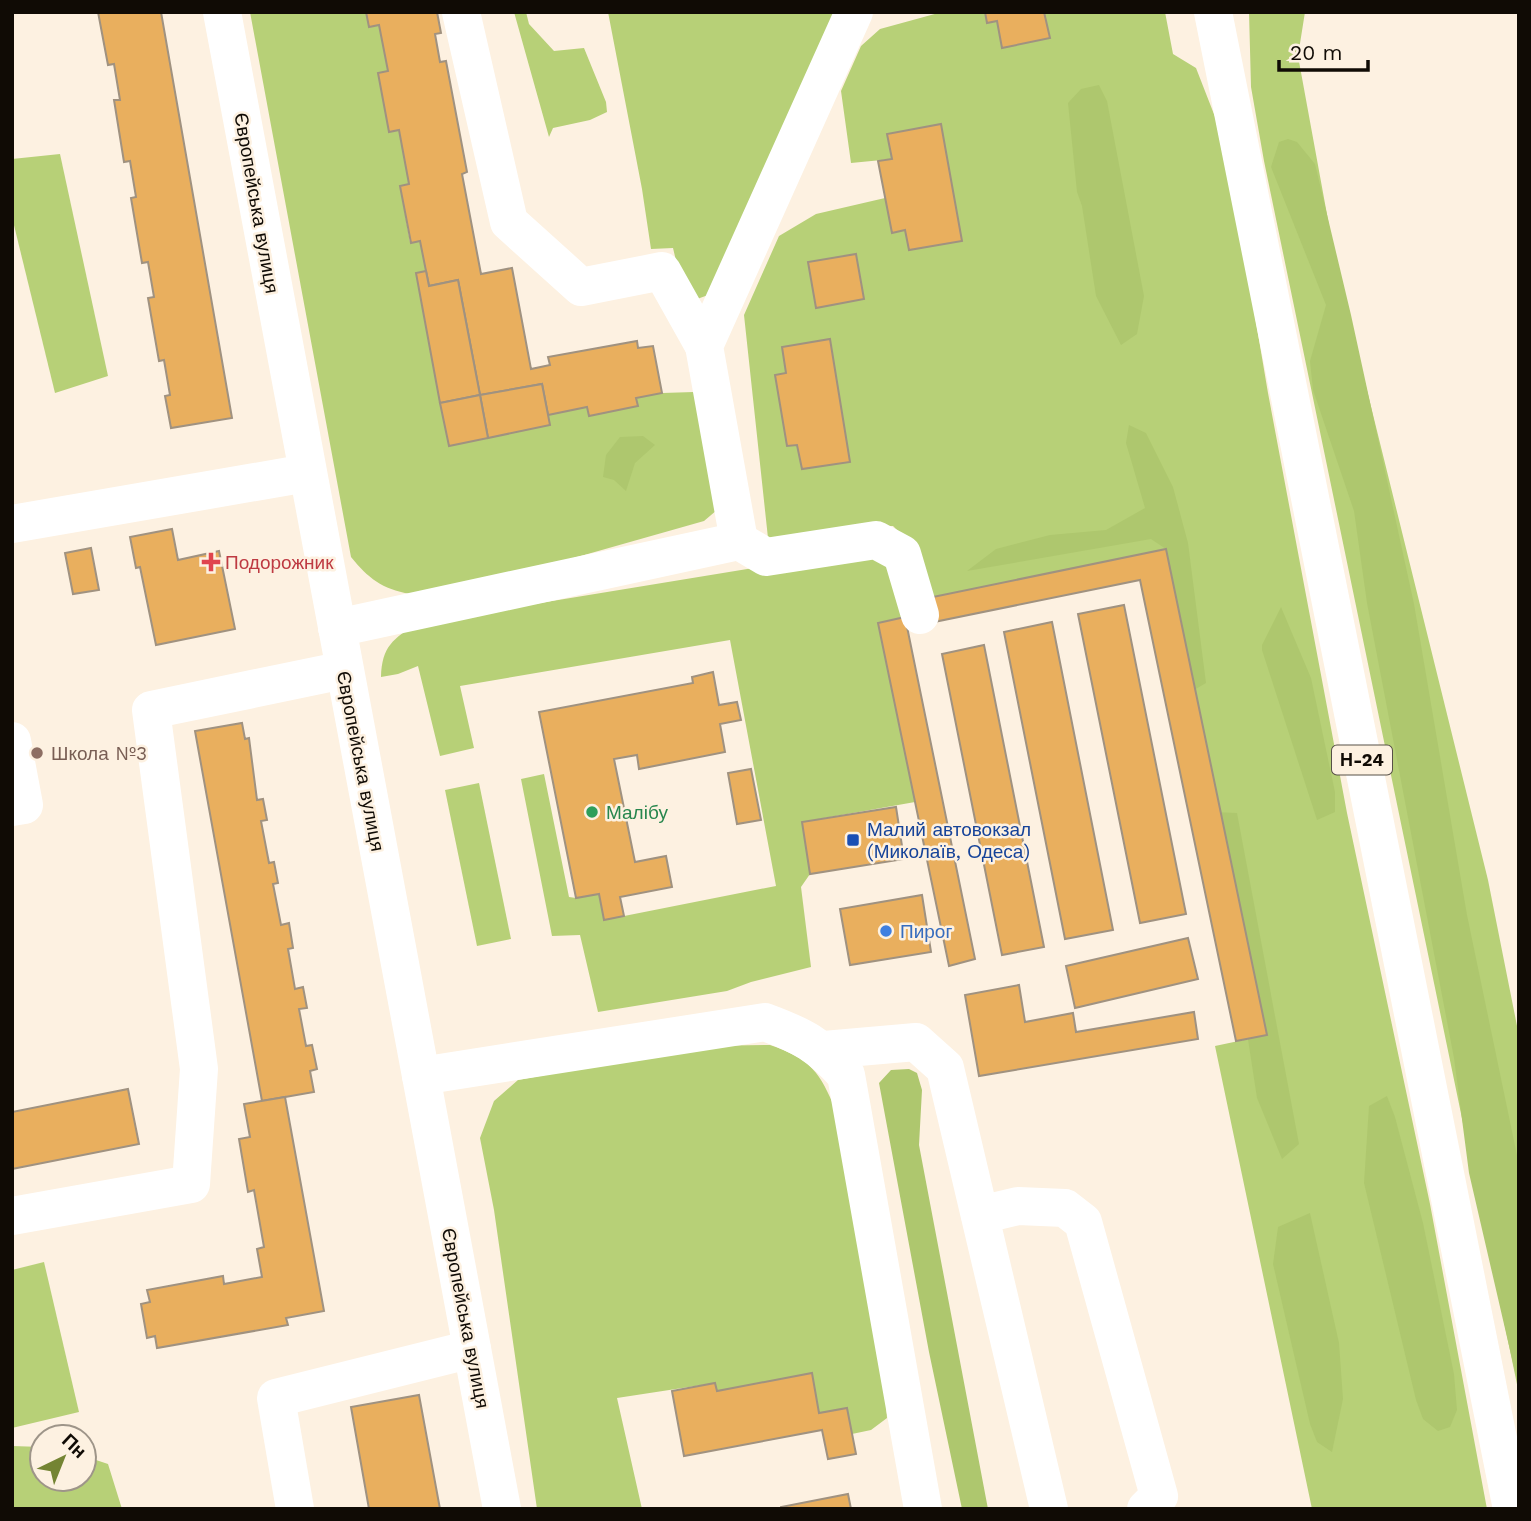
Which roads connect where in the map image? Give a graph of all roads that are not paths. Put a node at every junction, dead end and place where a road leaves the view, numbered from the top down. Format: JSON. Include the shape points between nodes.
{"nodes":[{"id":1,"x":222,"y":12,"type":"edge"},
{"id":2,"x":461,"y":12,"type":"edge"},
{"id":3,"x":855,"y":12,"type":"edge"},
{"id":4,"x":1213,"y":12,"type":"edge"},
{"id":5,"x":704,"y":346,"type":"junction"},
{"id":6,"x":307,"y":473,"type":"junction"},
{"id":7,"x":12,"y":524,"type":"edge"},
{"id":8,"x":739,"y":541,"type":"junction"},
{"id":9,"x":920,"y":615,"type":"dead end"},
{"id":10,"x":337,"y":628,"type":"junction"},
{"id":11,"x":344,"y":670,"type":"junction"},
{"id":12,"x":12,"y":741,"type":"edge"},
{"id":13,"x":12,"y":807,"type":"edge"},
{"id":14,"x":824,"y":1050,"type":"junction"},
{"id":15,"x":421,"y":1076,"type":"junction"},
{"id":16,"x":980,"y":1215,"type":"junction"},
{"id":17,"x":12,"y":1216,"type":"edge"},
{"id":18,"x":472,"y":1349,"type":"junction"},
{"id":19,"x":295,"y":1509,"type":"edge"},
{"id":20,"x":502,"y":1509,"type":"edge"},
{"id":21,"x":923,"y":1509,"type":"edge"},
{"id":22,"x":1049,"y":1509,"type":"edge"},
{"id":23,"x":1146,"y":1509,"type":"edge"},
{"id":24,"x":1512,"y":1509,"type":"edge"}],
"edges":[{"from":1,"to":6,"type":"street","name":"Європейська вулиця"},
{"from":2,"to":5,"type":"street","via":[[509,222],[581,287],[663,271]]},
{"from":3,"to":5,"type":"street"},
{"from":4,"to":24,"type":"street","number":"Н-24"},
{"from":5,"to":8,"type":"street"},
{"from":6,"to":7,"type":"street"},
{"from":6,"to":10,"type":"street","name":"Європейська вулиця"},
{"from":8,"to":9,"type":"street","via":[[766,557],[876,540],[902,554]]},
{"from":8,"to":10,"type":"street"},
{"from":10,"to":11,"type":"street","name":"Європейська вулиця"},
{"from":11,"to":15,"type":"street","name":"Європейська вулиця"},
{"from":11,"to":17,"type":"street","via":[[151,710],[199,1069],[191,1184]]},
{"from":12,"to":13,"type":"street","via":[[24,805]]},
{"from":14,"to":15,"type":"street","via":[[765,1022]]},
{"from":14,"to":16,"type":"street","via":[[916,1042],[945,1068]]},
{"from":14,"to":21,"type":"street","via":[[846,1075]]},
{"from":15,"to":18,"type":"street","name":"Європейська вулиця"},
{"from":16,"to":22,"type":"street"},
{"from":16,"to":23,"type":"street","via":[[1018,1206],[1065,1208],[1083,1222],[1159,1496]]},
{"from":18,"to":19,"type":"street","via":[[276,1398]]},
{"from":18,"to":20,"type":"street","name":"Європейська вулиця"}]}
